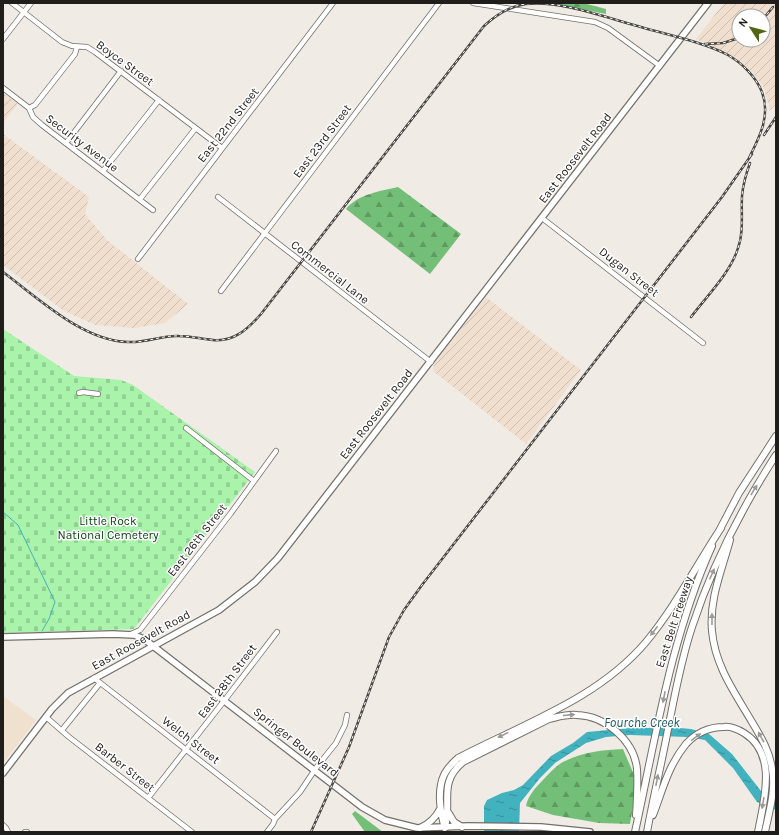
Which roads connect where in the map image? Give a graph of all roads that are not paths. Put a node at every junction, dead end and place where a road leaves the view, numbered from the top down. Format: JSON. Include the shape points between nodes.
{"nodes":[{"id":1,"x":12,"y":3,"type":"edge"},
{"id":2,"x":31,"y":3,"type":"edge"},
{"id":3,"x":333,"y":3,"type":"edge"},
{"id":4,"x":439,"y":3,"type":"edge"},
{"id":5,"x":473,"y":3,"type":"edge"},
{"id":6,"x":708,"y":3,"type":"edge"},
{"id":7,"x":24,"y":13,"type":"junction"},
{"id":8,"x":3,"y":39,"type":"edge"},
{"id":9,"x":77,"y":47,"type":"junction"},
{"id":10,"x":660,"y":66,"type":"junction"},
{"id":11,"x":121,"y":72,"type":"junction"},
{"id":12,"x":3,"y":88,"type":"edge"},
{"id":13,"x":159,"y":100,"type":"junction"},
{"id":14,"x":29,"y":108,"type":"junction"},
{"id":15,"x":195,"y":129,"type":"junction"},
{"id":16,"x":66,"y":143,"type":"junction"},
{"id":17,"x":222,"y":148,"type":"junction"},
{"id":18,"x":103,"y":171,"type":"junction"},
{"id":19,"x":218,"y":197,"type":"dead end"},
{"id":20,"x":140,"y":200,"type":"junction"},
{"id":21,"x":153,"y":210,"type":"dead end"},
{"id":22,"x":542,"y":218,"type":"junction"},
{"id":23,"x":264,"y":234,"type":"junction"},
{"id":24,"x":138,"y":259,"type":"dead end"},
{"id":25,"x":221,"y":291,"type":"dead end"},
{"id":26,"x":703,"y":343,"type":"dead end"},
{"id":27,"x":431,"y":362,"type":"junction"},
{"id":28,"x":79,"y":393,"type":"dead end"},
{"id":29,"x":98,"y":394,"type":"dead end"},
{"id":30,"x":186,"y":428,"type":"dead end"},
{"id":31,"x":776,"y":436,"type":"edge"},
{"id":32,"x":276,"y":451,"type":"dead end"},
{"id":33,"x":776,"y":455,"type":"edge"},
{"id":34,"x":254,"y":481,"type":"junction"},
{"id":35,"x":735,"y":525,"type":"junction"},
{"id":36,"x":721,"y":528,"type":"junction"},
{"id":37,"x":277,"y":632,"type":"dead end"},
{"id":38,"x":129,"y":635,"type":"junction"},
{"id":39,"x":3,"y":637,"type":"edge"},
{"id":40,"x":153,"y":646,"type":"junction"},
{"id":41,"x":94,"y":678,"type":"junction"},
{"id":42,"x":100,"y":683,"type":"junction"},
{"id":43,"x":224,"y":701,"type":"junction"},
{"id":44,"x":347,"y":715,"type":"dead end"},
{"id":45,"x":46,"y":717,"type":"junction"},
{"id":46,"x":62,"y":730,"type":"junction"},
{"id":47,"x":186,"y":750,"type":"junction"},
{"id":48,"x":315,"y":770,"type":"junction"},
{"id":49,"x":3,"y":773,"type":"edge"},
{"id":50,"x":148,"y":798,"type":"junction"},
{"id":51,"x":441,"y":808,"type":"junction"},
{"id":52,"x":448,"y":812,"type":"junction"},
{"id":53,"x":274,"y":819,"type":"junction"},
{"id":54,"x":3,"y":825,"type":"edge"},
{"id":55,"x":465,"y":827,"type":"junction"},
{"id":56,"x":420,"y":828,"type":"junction"},
{"id":57,"x":445,"y":828,"type":"junction"},
{"id":58,"x":758,"y":830,"type":"edge"},
{"id":59,"x":766,"y":830,"type":"edge"},
{"id":60,"x":635,"y":831,"type":"edge"},
{"id":61,"x":8,"y":832,"type":"edge"},
{"id":62,"x":192,"y":832,"type":"edge"},
{"id":63,"x":267,"y":832,"type":"edge"},
{"id":64,"x":590,"y":832,"type":"edge"},
{"id":65,"x":647,"y":832,"type":"edge"}],
"edges":[{"from":1,"to":7,"type":"street","name":"Boyce Street"},
{"from":2,"to":7,"type":"street"},
{"from":3,"to":17,"type":"street","name":"East 22nd Street"},
{"from":4,"to":23,"type":"street","name":"East 23rd Street"},
{"from":5,"to":10,"type":"street","via":[[594,22],[608,28]]},
{"from":6,"to":10,"type":"main road","name":"East Roosevelt Road"},
{"from":7,"to":8,"type":"street"},
{"from":7,"to":9,"type":"street","name":"Boyce Street","via":[[62,42]]},
{"from":9,"to":11,"type":"street","name":"Boyce Street","via":[[90,49]]},
{"from":9,"to":14,"type":"street","via":[[75,54],[35,105]]},
{"from":10,"to":22,"type":"main road","name":"East Roosevelt Road"},
{"from":11,"to":13,"type":"street","name":"Boyce Street"},
{"from":11,"to":16,"type":"street"},
{"from":12,"to":14,"type":"street","name":"Security Avenue"},
{"from":13,"to":15,"type":"street","name":"Boyce Street"},
{"from":13,"to":18,"type":"street"},
{"from":14,"to":16,"type":"street","name":"Security Avenue","via":[[33,117]]},
{"from":15,"to":17,"type":"street","name":"Boyce Street"},
{"from":15,"to":20,"type":"street"},
{"from":16,"to":18,"type":"street","name":"Security Avenue"},
{"from":17,"to":24,"type":"street","name":"East 22nd Street"},
{"from":18,"to":20,"type":"street","name":"Security Avenue"},
{"from":19,"to":23,"type":"street","name":"Commercial Lane"},
{"from":20,"to":21,"type":"street","name":"Security Avenue"},
{"from":22,"to":26,"type":"street","name":"Dugan Street"},
{"from":22,"to":27,"type":"main road","name":"East Roosevelt Road"},
{"from":23,"to":25,"type":"street","name":"East 23rd Street"},
{"from":23,"to":27,"type":"street","name":"Commercial Lane"},
{"from":27,"to":40,"type":"main road","name":"East Roosevelt Road","via":[[266,571],[220,610]]},
{"from":28,"to":29,"type":"street"},
{"from":30,"to":34,"type":"street"},
{"from":31,"to":36,"type":"highway","name":"East Belt Freeway","via":[[746,482]]},
{"from":32,"to":34,"type":"street","name":"East 26th Street"},
{"from":35,"to":33,"type":"highway","name":"East Belt Freeway","one_way":true},
{"from":34,"to":38,"type":"street","name":"East 26th Street","via":[[140,630]]},
{"from":59,"to":35,"type":"highway","one_way":true,"via":[[773,785],[772,765],[761,737],[722,670],[712,632],[716,584]]},
{"from":65,"to":35,"type":"highway","name":"East Belt Freeway","one_way":true,"via":[[685,648],[706,587]]},
{"from":36,"to":51,"type":"highway","one_way":true,"via":[[669,612],[646,643],[607,679],[562,707],[458,758],[444,773],[440,789]]},
{"from":36,"to":60,"type":"highway","name":"East Belt Freeway","one_way":true,"via":[[678,637]]},
{"from":37,"to":43,"type":"street","name":"East 28th Street"},
{"from":38,"to":39,"type":"main road","name":"Springer Boulevard"},
{"from":38,"to":40,"type":"main road","name":"Springer Boulevard","via":[[139,637]]},
{"from":40,"to":41,"type":"main road","name":"East Roosevelt Road"},
{"from":40,"to":43,"type":"main road","name":"Springer Boulevard"},
{"from":41,"to":42,"type":"street","name":"Welch Street"},
{"from":41,"to":45,"type":"main road","name":"East Roosevelt Road","via":[[68,693]]},
{"from":42,"to":46,"type":"street"},
{"from":42,"to":47,"type":"street","name":"Welch Street"},
{"from":43,"to":47,"type":"street","name":"East 28th Street"},
{"from":43,"to":48,"type":"main road","name":"Springer Boulevard"},
{"from":44,"to":48,"type":"street","via":[[336,743]]},
{"from":45,"to":46,"type":"street","name":"Barber Street"},
{"from":45,"to":49,"type":"main road","name":"East Roosevelt Road"},
{"from":46,"to":50,"type":"street","name":"Barber Street"},
{"from":47,"to":50,"type":"street","name":"East 28th Street"},
{"from":47,"to":53,"type":"street","name":"Welch Street"},
{"from":48,"to":53,"type":"street","via":[[300,792]]},
{"from":48,"to":56,"type":"main road","name":"Springer Boulevard","via":[[380,818]]},
{"from":50,"to":62,"type":"street","name":"Barber Street"},
{"from":51,"to":56,"type":"highway","via":[[433,820]]},
{"from":51,"to":57,"type":"highway"},
{"from":52,"to":55,"type":"highway","via":[[454,822]]},
{"from":52,"to":57,"type":"highway"},
{"from":52,"to":60,"type":"highway","one_way":true,"via":[[447,785],[455,769],[463,762],[549,719],[577,714],[591,717],[615,730],[632,753],[637,767]]},
{"from":53,"to":63,"type":"street"},
{"from":54,"to":61,"type":"street"},
{"from":55,"to":57,"type":"main road","name":"Springer Boulevard"},
{"from":55,"to":64,"type":"main road","name":"Springer Boulevard","via":[[541,827]]},
{"from":56,"to":57,"type":"main road","name":"Springer Boulevard"},
{"from":65,"to":58,"type":"highway","one_way":true,"via":[[664,780],[688,742],[714,727],[728,726],[751,738],[763,757],[766,784]]}]}
